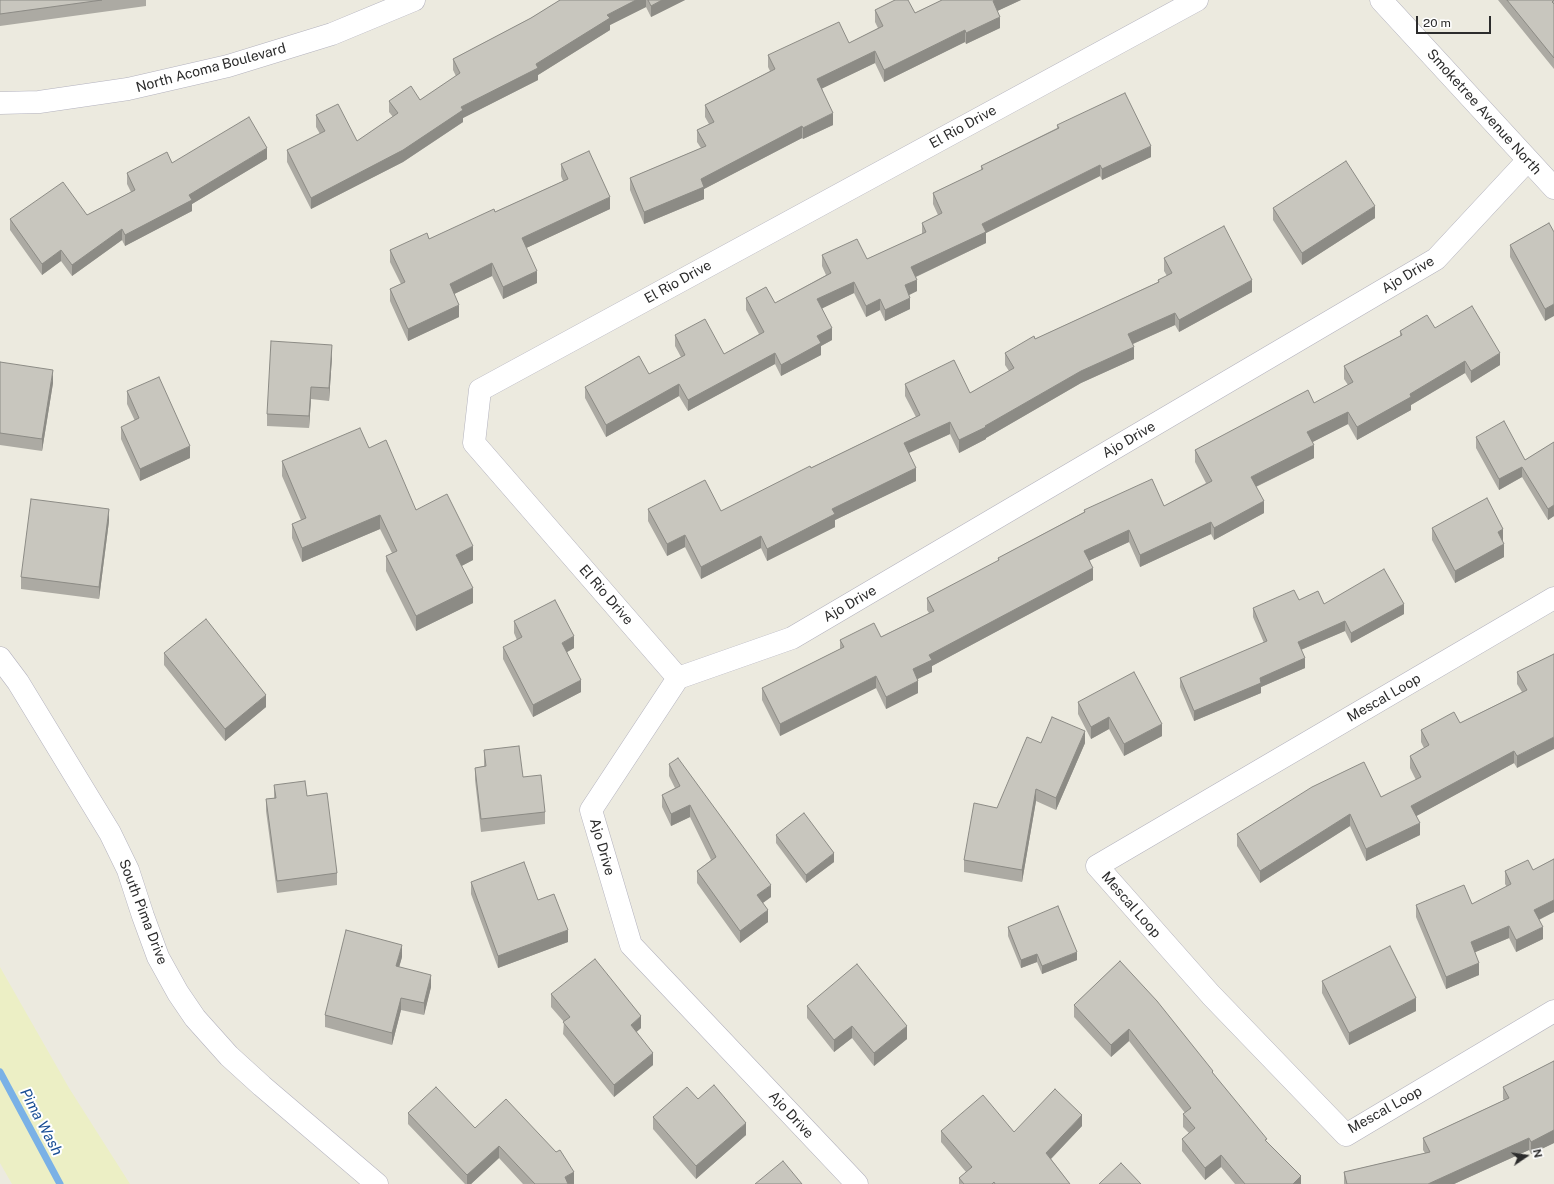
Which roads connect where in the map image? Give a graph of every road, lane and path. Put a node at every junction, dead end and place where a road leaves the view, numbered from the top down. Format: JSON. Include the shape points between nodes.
{"nodes":[{"id":1,"x":414,"y":0,"type":"edge"},
{"id":2,"x":1197,"y":0,"type":"edge"},
{"id":3,"x":1382,"y":0,"type":"edge"},
{"id":4,"x":0,"y":103,"type":"edge"},
{"id":5,"x":1528,"y":160,"type":"junction"},
{"id":6,"x":1554,"y":188,"type":"edge"},
{"id":7,"x":1554,"y":598,"type":"edge"},
{"id":8,"x":0,"y":658,"type":"edge"},
{"id":9,"x":678,"y":678,"type":"junction"},
{"id":10,"x":1554,"y":1010,"type":"edge"},
{"id":11,"x":377,"y":1184,"type":"edge"},
{"id":12,"x":856,"y":1184,"type":"edge"}],
"edges":[{"from":1,"to":4,"type":"street","name":"North Acoma Boulevard","via":[[332,34],[228,66],[128,89],[39,102]]},
{"from":2,"to":9,"type":"street","name":"El Rio Drive","via":[[480,390],[474,443]]},
{"from":3,"to":5,"type":"street","name":"Smoketree Avenue North"},
{"from":5,"to":6,"type":"street","name":"Smoketree Avenue North"},
{"from":5,"to":9,"type":"street","name":"Ajo Drive","via":[[1436,259],[792,638]]},
{"from":7,"to":10,"type":"street","name":"Mescal Loop","via":[[1097,866],[1211,995],[1346,1135]]},
{"from":8,"to":11,"type":"street","name":"South Pima Drive","via":[[18,682],[110,832],[128,870],[158,957],[178,994],[195,1018],[262,1086]]},
{"from":9,"to":12,"type":"street","name":"Ajo Drive","via":[[591,810],[631,945]]}]}
